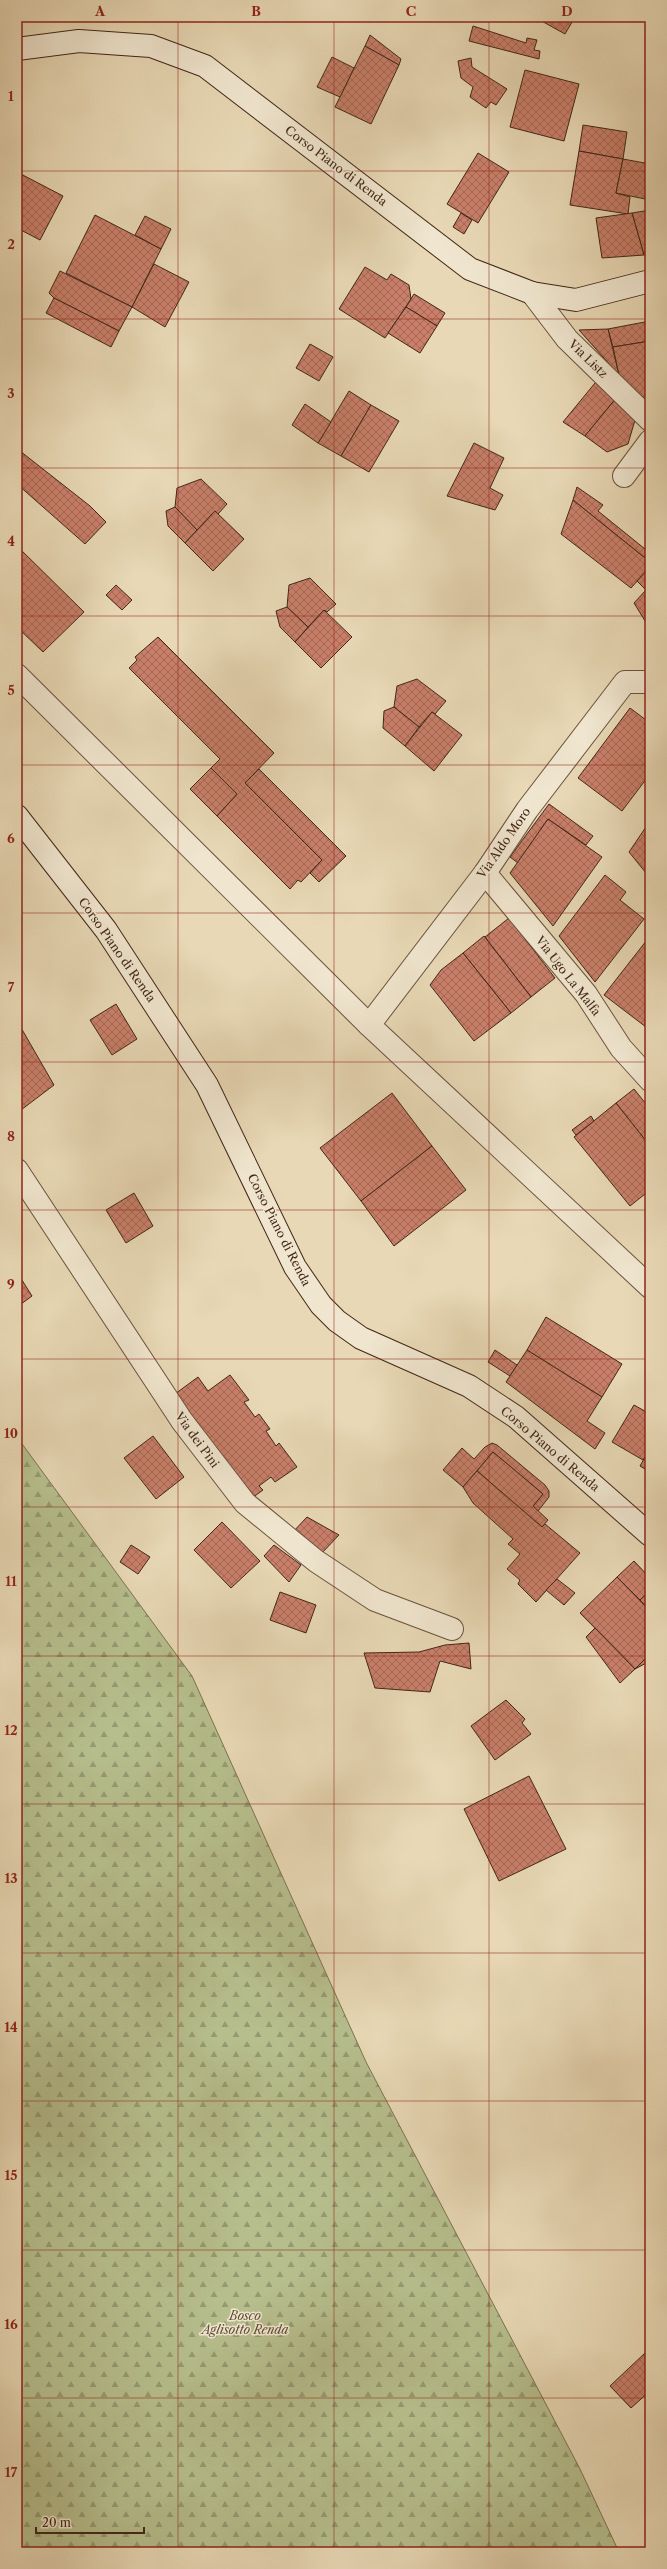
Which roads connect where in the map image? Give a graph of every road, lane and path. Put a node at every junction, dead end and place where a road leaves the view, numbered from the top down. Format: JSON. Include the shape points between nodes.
{"nodes":[{"id":1,"x":17,"y":49,"type":"edge"},
{"id":2,"x":650,"y":281,"type":"edge"},
{"id":3,"x":532,"y":293,"type":"junction"},
{"id":4,"x":650,"y":420,"type":"edge"},
{"id":5,"x":650,"y":441,"type":"edge"},
{"id":6,"x":624,"y":476,"type":"dead end"},
{"id":7,"x":17,"y":675,"type":"edge"},
{"id":8,"x":650,"y":682,"type":"edge"},
{"id":9,"x":17,"y":816,"type":"edge"},
{"id":10,"x":485,"y":873,"type":"junction"},
{"id":11,"x":370,"y":1025,"type":"junction"},
{"id":12,"x":650,"y":1080,"type":"edge"},
{"id":13,"x":17,"y":1170,"type":"edge"},
{"id":14,"x":650,"y":1287,"type":"edge"},
{"id":15,"x":650,"y":1536,"type":"edge"},
{"id":16,"x":452,"y":1629,"type":"dead end"}],
"edges":[{"from":1,"to":3,"type":"street","name":"Corso Piano di Renda","via":[[79,41],[151,46],[205,66],[470,269]]},
{"from":2,"to":3,"type":"street","name":"Corso Piano di Renda","via":[[576,300]]},
{"from":3,"to":4,"type":"street","name":"Via Listz","via":[[567,339]]},
{"from":5,"to":6,"type":"street"},
{"from":7,"to":11,"type":"street"},
{"from":8,"to":10,"type":"street","name":"Via Aldo Moro","via":[[625,682],[527,810]]},
{"from":9,"to":15,"type":"street","name":"Corso Piano di Renda","via":[[106,930],[207,1085],[295,1267],[321,1305],[361,1338],[470,1386],[516,1417]]},
{"from":10,"to":11,"type":"street","name":"Via Aldo Moro"},
{"from":10,"to":12,"type":"street","name":"Via Ugo La Malfa","via":[[586,994],[621,1048]]},
{"from":11,"to":14,"type":"street"},
{"from":13,"to":16,"type":"street","name":"Via dei Pini","via":[[182,1421],[245,1503],[316,1561],[375,1600]]}]}
